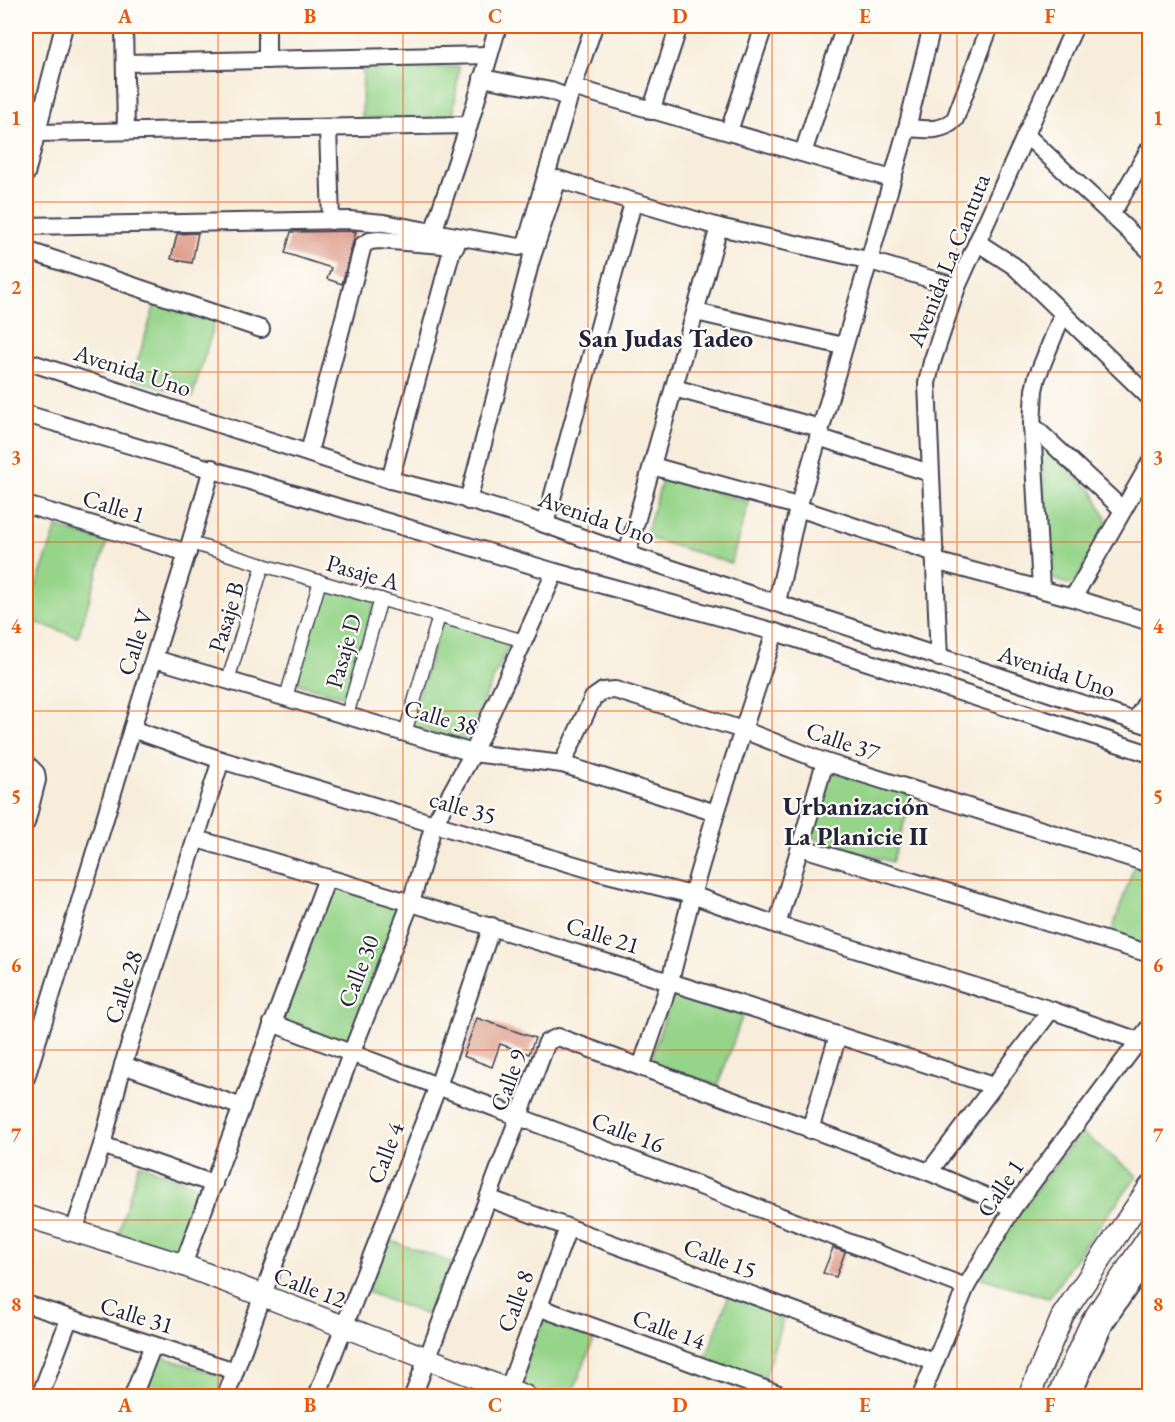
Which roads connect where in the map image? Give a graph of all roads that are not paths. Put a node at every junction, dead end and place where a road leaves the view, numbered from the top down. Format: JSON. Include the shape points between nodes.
{"nodes":[{"id":1,"x":64,"y":26,"type":"edge"},
{"id":2,"x":124,"y":26,"type":"edge"},
{"id":3,"x":267,"y":26,"type":"edge"},
{"id":4,"x":498,"y":26,"type":"edge"},
{"id":5,"x":594,"y":26,"type":"edge"},
{"id":6,"x":679,"y":26,"type":"edge"},
{"id":7,"x":764,"y":26,"type":"edge"},
{"id":8,"x":845,"y":26,"type":"edge"},
{"id":9,"x":932,"y":26,"type":"edge"},
{"id":10,"x":990,"y":26,"type":"edge"},
{"id":11,"x":1076,"y":26,"type":"edge"},
{"id":12,"x":489,"y":55,"type":"junction"},
{"id":13,"x":267,"y":60,"type":"junction"},
{"id":14,"x":125,"y":63,"type":"junction"},
{"id":15,"x":483,"y":78,"type":"junction"},
{"id":16,"x":574,"y":93,"type":"junction"},
{"id":17,"x":651,"y":111,"type":"junction"},
{"id":18,"x":469,"y":125,"type":"junction"},
{"id":19,"x":328,"y":128,"type":"junction"},
{"id":20,"x":907,"y":128,"type":"junction"},
{"id":21,"x":126,"y":131,"type":"junction"},
{"id":22,"x":729,"y":131,"type":"junction"},
{"id":23,"x":37,"y":133,"type":"junction"},
{"id":24,"x":1026,"y":135,"type":"junction"},
{"id":25,"x":1149,"y":148,"type":"edge"},
{"id":26,"x":803,"y":153,"type":"junction"},
{"id":27,"x":26,"y":174,"type":"edge"},
{"id":28,"x":892,"y":179,"type":"junction"},
{"id":29,"x":633,"y":203,"type":"junction"},
{"id":30,"x":1111,"y":215,"type":"junction"},
{"id":31,"x":331,"y":220,"type":"junction"},
{"id":32,"x":26,"y":226,"type":"edge"},
{"id":33,"x":719,"y":227,"type":"junction"},
{"id":34,"x":433,"y":232,"type":"junction"},
{"id":35,"x":399,"y":234,"type":"junction"},
{"id":36,"x":976,"y":242,"type":"junction"},
{"id":37,"x":453,"y":246,"type":"junction"},
{"id":38,"x":26,"y":250,"type":"edge"},
{"id":39,"x":1149,"y":251,"type":"edge"},
{"id":40,"x":531,"y":260,"type":"junction"},
{"id":41,"x":867,"y":260,"type":"junction"},
{"id":42,"x":957,"y":287,"type":"junction"},
{"id":43,"x":696,"y":312,"type":"junction"},
{"id":44,"x":1063,"y":313,"type":"junction"},
{"id":45,"x":261,"y":329,"type":"dead end"},
{"id":46,"x":843,"y":346,"type":"junction"},
{"id":47,"x":26,"y":361,"type":"edge"},
{"id":48,"x":674,"y":388,"type":"junction"},
{"id":49,"x":1149,"y":398,"type":"edge"},
{"id":50,"x":26,"y":414,"type":"edge"},
{"id":51,"x":1032,"y":425,"type":"junction"},
{"id":52,"x":819,"y":433,"type":"junction"},
{"id":53,"x":309,"y":452,"type":"junction"},
{"id":54,"x":1149,"y":463,"type":"edge"},
{"id":55,"x":652,"y":466,"type":"junction"},
{"id":56,"x":212,"y":468,"type":"junction"},
{"id":57,"x":930,"y":473,"type":"junction"},
{"id":58,"x":390,"y":480,"type":"junction"},
{"id":59,"x":468,"y":501,"type":"junction"},
{"id":60,"x":26,"y":505,"type":"edge"},
{"id":61,"x":794,"y":506,"type":"junction"},
{"id":62,"x":1122,"y":509,"type":"junction"},
{"id":63,"x":545,"y":524,"type":"junction"},
{"id":64,"x":190,"y":548,"type":"junction"},
{"id":65,"x":627,"y":554,"type":"junction"},
{"id":66,"x":935,"y":557,"type":"junction"},
{"id":67,"x":263,"y":565,"type":"junction"},
{"id":68,"x":555,"y":572,"type":"junction"},
{"id":69,"x":320,"y":581,"type":"junction"},
{"id":70,"x":1041,"y":589,"type":"junction"},
{"id":71,"x":1073,"y":598,"type":"junction"},
{"id":72,"x":381,"y":599,"type":"junction"},
{"id":73,"x":777,"y":602,"type":"junction"},
{"id":74,"x":439,"y":616,"type":"junction"},
{"id":75,"x":1149,"y":622,"type":"edge"},
{"id":76,"x":775,"y":632,"type":"junction"},
{"id":77,"x":524,"y":641,"type":"junction"},
{"id":78,"x":939,"y":658,"type":"junction"},
{"id":79,"x":154,"y":659,"type":"junction"},
{"id":80,"x":228,"y":680,"type":"junction"},
{"id":81,"x":1149,"y":696,"type":"edge"},
{"id":82,"x":286,"y":697,"type":"junction"},
{"id":83,"x":347,"y":715,"type":"junction"},
{"id":84,"x":1142,"y":724,"type":"edge"},
{"id":85,"x":132,"y":729,"type":"junction"},
{"id":86,"x":743,"y":730,"type":"junction"},
{"id":87,"x":405,"y":732,"type":"junction"},
{"id":88,"x":473,"y":753,"type":"junction"},
{"id":89,"x":1149,"y":754,"type":"edge"},
{"id":90,"x":221,"y":760,"type":"junction"},
{"id":91,"x":825,"y":762,"type":"junction"},
{"id":92,"x":26,"y":764,"type":"edge"},
{"id":93,"x":562,"y":764,"type":"junction"},
{"id":94,"x":716,"y":813,"type":"junction"},
{"id":95,"x":26,"y":823,"type":"edge"},
{"id":96,"x":434,"y":824,"type":"junction"},
{"id":97,"x":197,"y":839,"type":"junction"},
{"id":98,"x":800,"y":847,"type":"junction"},
{"id":99,"x":1149,"y":864,"type":"edge"},
{"id":100,"x":327,"y":878,"type":"junction"},
{"id":101,"x":692,"y":895,"type":"junction"},
{"id":102,"x":411,"y":902,"type":"junction"},
{"id":103,"x":777,"y":925,"type":"junction"},
{"id":104,"x":492,"y":926,"type":"junction"},
{"id":105,"x":1149,"y":954,"type":"edge"},
{"id":106,"x":670,"y":981,"type":"junction"},
{"id":107,"x":1051,"y":1010,"type":"junction"},
{"id":108,"x":272,"y":1023,"type":"junction"},
{"id":109,"x":1149,"y":1026,"type":"edge"},
{"id":110,"x":838,"y":1035,"type":"junction"},
{"id":111,"x":1143,"y":1043,"type":"edge"},
{"id":112,"x":351,"y":1054,"type":"junction"},
{"id":113,"x":123,"y":1065,"type":"junction"},
{"id":114,"x":641,"y":1067,"type":"junction"},
{"id":115,"x":26,"y":1078,"type":"edge"},
{"id":116,"x":438,"y":1086,"type":"junction"},
{"id":117,"x":993,"y":1086,"type":"junction"},
{"id":118,"x":242,"y":1107,"type":"junction"},
{"id":119,"x":520,"y":1117,"type":"junction"},
{"id":120,"x":810,"y":1130,"type":"junction"},
{"id":121,"x":102,"y":1144,"type":"junction"},
{"id":122,"x":929,"y":1172,"type":"junction"},
{"id":123,"x":214,"y":1184,"type":"junction"},
{"id":124,"x":1149,"y":1186,"type":"edge"},
{"id":125,"x":488,"y":1198,"type":"junction"},
{"id":126,"x":1013,"y":1208,"type":"junction"},
{"id":127,"x":26,"y":1216,"type":"edge"},
{"id":128,"x":568,"y":1228,"type":"junction"},
{"id":129,"x":75,"y":1231,"type":"junction"},
{"id":130,"x":1149,"y":1235,"type":"edge"},
{"id":131,"x":1149,"y":1257,"type":"edge"},
{"id":132,"x":183,"y":1265,"type":"junction"},
{"id":133,"x":966,"y":1287,"type":"junction"},
{"id":134,"x":263,"y":1296,"type":"junction"},
{"id":135,"x":26,"y":1304,"type":"edge"},
{"id":136,"x":538,"y":1307,"type":"junction"},
{"id":137,"x":69,"y":1319,"type":"junction"},
{"id":138,"x":343,"y":1327,"type":"junction"},
{"id":139,"x":153,"y":1345,"type":"junction"},
{"id":140,"x":427,"y":1359,"type":"junction"},
{"id":141,"x":934,"y":1362,"type":"junction"},
{"id":142,"x":235,"y":1371,"type":"junction"},
{"id":143,"x":516,"y":1393,"type":"edge"},
{"id":144,"x":40,"y":1396,"type":"edge"},
{"id":145,"x":133,"y":1396,"type":"edge"},
{"id":146,"x":226,"y":1396,"type":"edge"},
{"id":147,"x":317,"y":1396,"type":"edge"},
{"id":148,"x":413,"y":1396,"type":"edge"},
{"id":149,"x":784,"y":1396,"type":"edge"},
{"id":150,"x":921,"y":1396,"type":"edge"},
{"id":151,"x":1029,"y":1396,"type":"edge"},
{"id":152,"x":1058,"y":1396,"type":"edge"},
{"id":153,"x":1072,"y":1396,"type":"edge"}],
"edges":[{"from":1,"to":23,"type":"street"},
{"from":2,"to":14,"type":"street"},
{"from":3,"to":13,"type":"street"},
{"from":4,"to":12,"type":"street"},
{"from":5,"to":16,"type":"street"},
{"from":6,"to":17,"type":"street"},
{"from":7,"to":22,"type":"street"},
{"from":8,"to":26,"type":"street"},
{"from":9,"to":20,"type":"street"},
{"from":10,"to":20,"type":"street","via":[[955,119],[940,129]]},
{"from":11,"to":24,"type":"street","name":"Avenida La Cantuta"},
{"from":12,"to":13,"type":"street"},
{"from":12,"to":15,"type":"street"},
{"from":13,"to":14,"type":"street"},
{"from":14,"to":21,"type":"street"},
{"from":15,"to":16,"type":"street"},
{"from":15,"to":18,"type":"street"},
{"from":16,"to":17,"type":"street"},
{"from":16,"to":34,"type":"street","via":[[526,244],[519,247]]},
{"from":17,"to":22,"type":"street"},
{"from":18,"to":19,"type":"street"},
{"from":18,"to":34,"type":"street"},
{"from":19,"to":21,"type":"street"},
{"from":19,"to":31,"type":"street"},
{"from":20,"to":28,"type":"street"},
{"from":21,"to":23,"type":"street"},
{"from":22,"to":26,"type":"street"},
{"from":23,"to":27,"type":"street"},
{"from":24,"to":30,"type":"street"},
{"from":24,"to":36,"type":"street","name":"Avenida La Cantuta"},
{"from":25,"to":30,"type":"street"},
{"from":26,"to":28,"type":"street"},
{"from":28,"to":41,"type":"street"},
{"from":29,"to":33,"type":"street"},
{"from":29,"to":40,"type":"street","via":[[558,179]]},
{"from":29,"to":63,"type":"street"},
{"from":30,"to":39,"type":"street"},
{"from":31,"to":32,"type":"street"},
{"from":31,"to":35,"type":"street","via":[[384,223]]},
{"from":33,"to":41,"type":"street"},
{"from":33,"to":43,"type":"street"},
{"from":34,"to":35,"type":"street"},
{"from":35,"to":37,"type":"street"},
{"from":35,"to":53,"type":"street","via":[[370,241],[360,251]]},
{"from":36,"to":42,"type":"street","name":"Avenida La Cantuta"},
{"from":36,"to":44,"type":"street","via":[[1014,266]]},
{"from":37,"to":40,"type":"street"},
{"from":37,"to":58,"type":"street"},
{"from":38,"to":45,"type":"street"},
{"from":40,"to":59,"type":"street"},
{"from":41,"to":42,"type":"street"},
{"from":41,"to":46,"type":"street"},
{"from":42,"to":57,"type":"street","name":"Avenida La Cantuta","via":[[927,383]]},
{"from":43,"to":46,"type":"street"},
{"from":43,"to":48,"type":"street"},
{"from":44,"to":49,"type":"street"},
{"from":44,"to":51,"type":"street","via":[[1037,377]]},
{"from":46,"to":52,"type":"street"},
{"from":47,"to":53,"type":"street","name":"Avenida Uno"},
{"from":48,"to":52,"type":"street"},
{"from":48,"to":55,"type":"street"},
{"from":50,"to":56,"type":"street","name":"Avenida Uno"},
{"from":51,"to":62,"type":"street"},
{"from":51,"to":70,"type":"street"},
{"from":52,"to":57,"type":"street"},
{"from":52,"to":61,"type":"street"},
{"from":53,"to":58,"type":"street","name":"Avenida Uno"},
{"from":54,"to":62,"type":"street"},
{"from":55,"to":61,"type":"street"},
{"from":55,"to":65,"type":"street"},
{"from":56,"to":64,"type":"street","name":"Calle V"},
{"from":56,"to":68,"type":"street","name":"Avenida Uno"},
{"from":57,"to":66,"type":"street","name":"Avenida La Cantuta"},
{"from":58,"to":59,"type":"street","name":"Avenida Uno"},
{"from":59,"to":63,"type":"street","name":"Avenida Uno"},
{"from":60,"to":64,"type":"street","name":"Calle 1"},
{"from":61,"to":66,"type":"street"},
{"from":61,"to":73,"type":"street"},
{"from":62,"to":71,"type":"street"},
{"from":63,"to":65,"type":"street","name":"Avenida Uno"},
{"from":64,"to":67,"type":"street","name":"Pasaje A"},
{"from":64,"to":79,"type":"street","name":"Calle V"},
{"from":65,"to":73,"type":"street","name":"Avenida Uno"},
{"from":66,"to":70,"type":"street"},
{"from":66,"to":78,"type":"street","name":"Avenida La Cantuta"},
{"from":67,"to":69,"type":"street","name":"Pasaje A"},
{"from":67,"to":80,"type":"street","name":"Pasaje B"},
{"from":68,"to":76,"type":"street","name":"Avenida Uno"},
{"from":68,"to":77,"type":"street","name":"Calle 30"},
{"from":69,"to":72,"type":"street","name":"Pasaje A"},
{"from":69,"to":82,"type":"street"},
{"from":70,"to":71,"type":"street"},
{"from":71,"to":75,"type":"street"},
{"from":72,"to":74,"type":"street","name":"Pasaje A"},
{"from":72,"to":83,"type":"street","name":"Pasaje D"},
{"from":73,"to":78,"type":"street","name":"Avenida Uno"},
{"from":74,"to":77,"type":"street","name":"Pasaje A"},
{"from":74,"to":87,"type":"street"},
{"from":76,"to":86,"type":"street"},
{"from":76,"to":89,"type":"street","name":"Avenida Uno"},
{"from":77,"to":88,"type":"street","name":"Calle 30"},
{"from":78,"to":84,"type":"street","name":"Avenida Uno"},
{"from":79,"to":80,"type":"street","name":"Calle 38"},
{"from":79,"to":85,"type":"street","name":"Calle V"},
{"from":80,"to":82,"type":"street","name":"Calle 38"},
{"from":81,"to":84,"type":"street"},
{"from":82,"to":83,"type":"street","name":"Calle 38"},
{"from":83,"to":87,"type":"street","name":"Calle 38"},
{"from":85,"to":90,"type":"street"},
{"from":85,"to":115,"type":"street","name":"Calle V"},
{"from":86,"to":91,"type":"street","name":"Calle 37"},
{"from":86,"to":93,"type":"street","name":"Calle 37","via":[[615,690],[603,691],[593,698]]},
{"from":86,"to":94,"type":"street"},
{"from":87,"to":88,"type":"street","name":"Calle 38"},
{"from":88,"to":93,"type":"street","name":"Calle 38"},
{"from":88,"to":96,"type":"street","name":"Calle 30"},
{"from":90,"to":96,"type":"street","name":"calle 35"},
{"from":90,"to":97,"type":"street","name":"Calle 28"},
{"from":91,"to":98,"type":"street"},
{"from":91,"to":99,"type":"street","name":"Calle 37"},
{"from":92,"to":95,"type":"street","via":[[36,773],[37,780]]},
{"from":93,"to":94,"type":"street","name":"Calle 38"},
{"from":94,"to":101,"type":"street"},
{"from":96,"to":101,"type":"street","name":"calle 35"},
{"from":96,"to":102,"type":"street","name":"Calle 30"},
{"from":97,"to":100,"type":"street","name":"Calle 21"},
{"from":97,"to":113,"type":"street","name":"Calle 28"},
{"from":98,"to":103,"type":"street"},
{"from":98,"to":105,"type":"street"},
{"from":100,"to":102,"type":"street","name":"Calle 21"},
{"from":100,"to":108,"type":"street"},
{"from":101,"to":103,"type":"street","name":"calle 35"},
{"from":101,"to":106,"type":"street"},
{"from":102,"to":104,"type":"street","name":"Calle 21"},
{"from":102,"to":112,"type":"street","name":"Calle 30"},
{"from":103,"to":107,"type":"street","name":"calle 35"},
{"from":104,"to":106,"type":"street","name":"Calle 21"},
{"from":104,"to":116,"type":"street","name":"Calle 4"},
{"from":106,"to":110,"type":"street","name":"Calle 21"},
{"from":106,"to":114,"type":"street"},
{"from":107,"to":111,"type":"street","name":"calle 35"},
{"from":107,"to":117,"type":"street"},
{"from":108,"to":112,"type":"street","name":"Calle 16"},
{"from":108,"to":118,"type":"street"},
{"from":109,"to":111,"type":"street","name":"Calle 1"},
{"from":110,"to":117,"type":"street","name":"Calle 21"},
{"from":110,"to":120,"type":"street"},
{"from":111,"to":126,"type":"street","name":"Calle 1"},
{"from":112,"to":116,"type":"street","name":"Calle 16"},
{"from":112,"to":134,"type":"street","name":"Calle 30"},
{"from":113,"to":118,"type":"street"},
{"from":113,"to":121,"type":"street","name":"Calle 28"},
{"from":114,"to":119,"type":"street","name":"Calle 9","via":[[558,1037],[547,1042]]},
{"from":114,"to":120,"type":"street","name":"Calle 9"},
{"from":116,"to":119,"type":"street","name":"Calle 16"},
{"from":116,"to":138,"type":"street","name":"Calle 4"},
{"from":117,"to":122,"type":"street"},
{"from":118,"to":123,"type":"street"},
{"from":119,"to":125,"type":"street","name":"Calle 9"},
{"from":119,"to":133,"type":"street","name":"Calle 16"},
{"from":120,"to":122,"type":"street","name":"Calle 9"},
{"from":121,"to":123,"type":"street"},
{"from":121,"to":129,"type":"street","name":"Calle 28"},
{"from":122,"to":126,"type":"street","name":"Calle 9"},
{"from":123,"to":132,"type":"street"},
{"from":124,"to":151,"type":"street","via":[[1063,1315]]},
{"from":125,"to":128,"type":"street","name":"Calle 15"},
{"from":125,"to":140,"type":"street","name":"Calle 9"},
{"from":126,"to":133,"type":"street","name":"Calle 1"},
{"from":127,"to":129,"type":"street","name":"Calle 12"},
{"from":128,"to":136,"type":"street","name":"Calle 8"},
{"from":128,"to":141,"type":"street","name":"Calle 15"},
{"from":129,"to":132,"type":"street","name":"Calle 12"},
{"from":130,"to":152,"type":"street","via":[[1091,1323]]},
{"from":131,"to":153,"type":"street","via":[[1105,1323]]},
{"from":132,"to":134,"type":"street","name":"Calle 12"},
{"from":133,"to":141,"type":"street","name":"Calle 1"},
{"from":134,"to":138,"type":"street","name":"Calle 12"},
{"from":134,"to":142,"type":"street","name":"Calle 30"},
{"from":135,"to":137,"type":"street","name":"Calle 31"},
{"from":136,"to":143,"type":"street","name":"Calle 8"},
{"from":136,"to":149,"type":"street","name":"Calle 14"},
{"from":137,"to":139,"type":"street","name":"Calle 31"},
{"from":137,"to":144,"type":"street"},
{"from":138,"to":140,"type":"street","name":"Calle 12"},
{"from":138,"to":147,"type":"street","name":"Calle 4"},
{"from":139,"to":142,"type":"street","name":"Calle 31"},
{"from":139,"to":145,"type":"street"},
{"from":140,"to":143,"type":"street","name":"Calle 12"},
{"from":140,"to":148,"type":"street","name":"Calle 9"},
{"from":141,"to":150,"type":"street","name":"Calle 1"},
{"from":142,"to":146,"type":"street","name":"Calle 30"}]}
